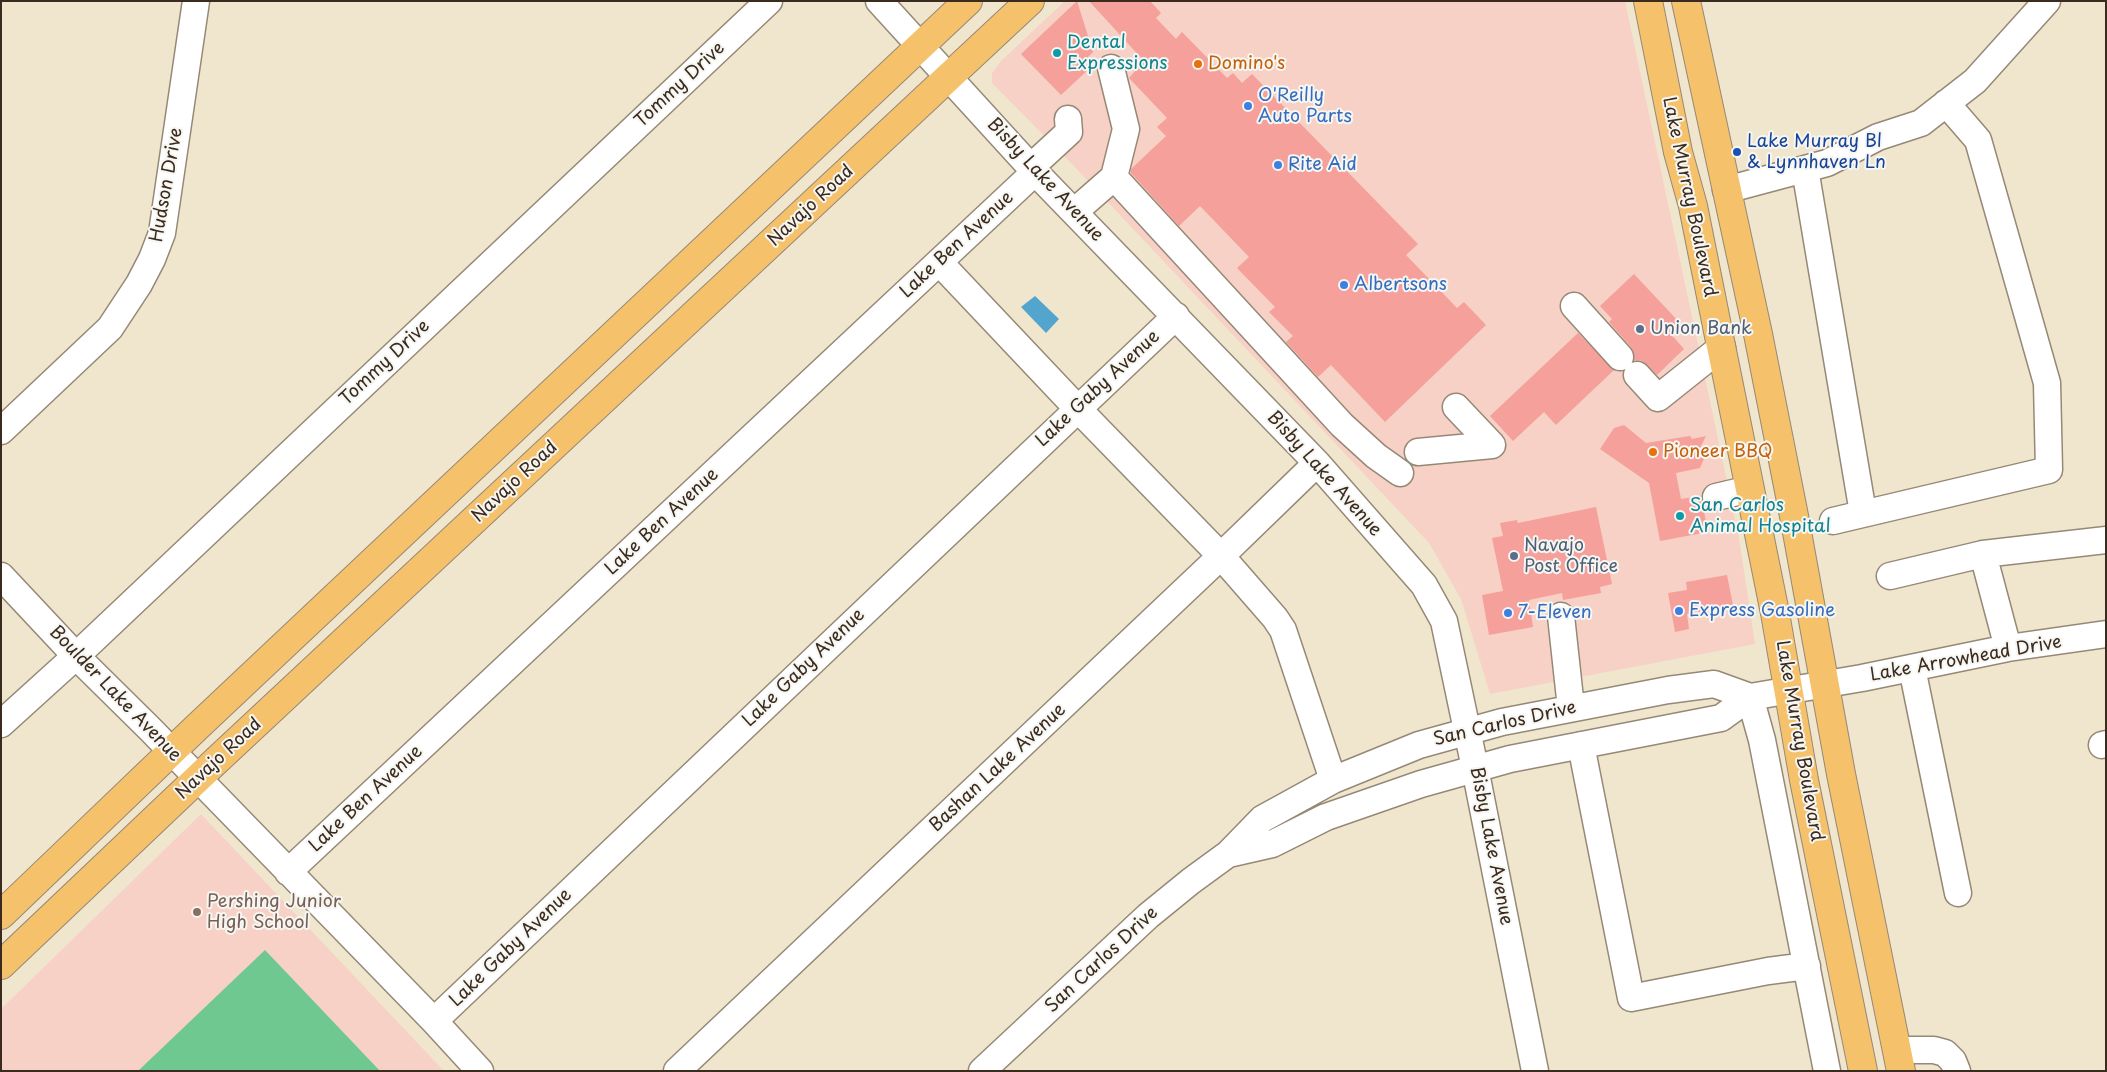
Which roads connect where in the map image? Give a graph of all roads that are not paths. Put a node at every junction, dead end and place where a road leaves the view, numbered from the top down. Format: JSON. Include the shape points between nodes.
{"nodes":[{"id":1,"x":196,"y":1,"type":"edge"},
{"id":2,"x":769,"y":1,"type":"edge"},
{"id":3,"x":879,"y":1,"type":"edge"},
{"id":4,"x":968,"y":1,"type":"edge"},
{"id":5,"x":1030,"y":1,"type":"edge"},
{"id":6,"x":1648,"y":1,"type":"edge"},
{"id":7,"x":1686,"y":1,"type":"edge"},
{"id":8,"x":2047,"y":1,"type":"edge"},
{"id":9,"x":921,"y":46,"type":"junction"},
{"id":10,"x":1110,"y":68,"type":"dead end"},
{"id":11,"x":949,"y":77,"type":"junction"},
{"id":12,"x":1946,"y":103,"type":"junction"},
{"id":13,"x":1068,"y":119,"type":"dead end"},
{"id":14,"x":1678,"y":152,"type":"junction"},
{"id":15,"x":1805,"y":169,"type":"junction"},
{"id":16,"x":1033,"y":170,"type":"junction"},
{"id":17,"x":1114,"y":176,"type":"junction"},
{"id":18,"x":1726,"y":190,"type":"junction"},
{"id":19,"x":1693,"y":206,"type":"junction"},
{"id":20,"x":1074,"y":212,"type":"junction"},
{"id":21,"x":1740,"y":255,"type":"junction"},
{"id":22,"x":939,"y":262,"type":"junction"},
{"id":23,"x":1574,"y":306,"type":"dead end"},
{"id":24,"x":1176,"y":316,"type":"junction"},
{"id":25,"x":1722,"y":347,"type":"junction"},
{"id":26,"x":1456,"y":406,"type":"dead end"},
{"id":27,"x":1077,"y":408,"type":"junction"},
{"id":28,"x":1,"y":431,"type":"edge"},
{"id":29,"x":1418,"y":452,"type":"dead end"},
{"id":30,"x":1317,"y":463,"type":"junction"},
{"id":31,"x":1400,"y":473,"type":"dead end"},
{"id":32,"x":1750,"y":489,"type":"junction"},
{"id":33,"x":1716,"y":497,"type":"dead end"},
{"id":34,"x":1863,"y":513,"type":"junction"},
{"id":35,"x":1833,"y":521,"type":"dead end"},
{"id":36,"x":2106,"y":540,"type":"edge"},
{"id":37,"x":1983,"y":554,"type":"junction"},
{"id":38,"x":1221,"y":556,"type":"junction"},
{"id":39,"x":1,"y":576,"type":"edge"},
{"id":40,"x":1890,"y":576,"type":"dead end"},
{"id":41,"x":1561,"y":616,"type":"dead end"},
{"id":42,"x":2106,"y":634,"type":"edge"},
{"id":43,"x":2008,"y":648,"type":"junction"},
{"id":44,"x":76,"y":656,"type":"junction"},
{"id":45,"x":1912,"y":668,"type":"junction"},
{"id":46,"x":1826,"y":684,"type":"junction"},
{"id":47,"x":1788,"y":690,"type":"junction"},
{"id":48,"x":1750,"y":697,"type":"junction"},
{"id":49,"x":1571,"y":708,"type":"junction"},
{"id":50,"x":1,"y":724,"type":"edge"},
{"id":51,"x":1468,"y":731,"type":"junction"},
{"id":52,"x":1581,"y":745,"type":"junction"},
{"id":53,"x":172,"y":752,"type":"junction"},
{"id":54,"x":1476,"y":768,"type":"junction"},
{"id":55,"x":197,"y":779,"type":"junction"},
{"id":56,"x":1333,"y":780,"type":"junction"},
{"id":57,"x":1228,"y":854,"type":"junction"},
{"id":58,"x":288,"y":872,"type":"junction"},
{"id":59,"x":1958,"y":893,"type":"dead end"},
{"id":60,"x":1,"y":915,"type":"edge"},
{"id":61,"x":1,"y":965,"type":"edge"},
{"id":62,"x":1807,"y":966,"type":"junction"},
{"id":63,"x":434,"y":1021,"type":"junction"},
{"id":64,"x":1899,"y":1060,"type":"edge"},
{"id":65,"x":480,"y":1071,"type":"edge"},
{"id":66,"x":677,"y":1071,"type":"edge"},
{"id":67,"x":982,"y":1071,"type":"edge"},
{"id":68,"x":1535,"y":1071,"type":"edge"},
{"id":69,"x":1827,"y":1071,"type":"edge"},
{"id":70,"x":1863,"y":1071,"type":"edge"},
{"id":71,"x":1957,"y":1071,"type":"edge"}],
"edges":[{"from":1,"to":28,"type":"street","name":"Hudson Drive","via":[[162,234],[152,259],[110,328]]},
{"from":2,"to":44,"type":"street","name":"Tommy Drive"},
{"from":3,"to":9,"type":"street","name":"Bisby Lake Avenue"},
{"from":4,"to":9,"type":"main road"},
{"from":5,"to":11,"type":"main road","name":"Navajo Road"},
{"from":6,"to":14,"type":"main road","name":"Lake Murray Boulevard"},
{"from":7,"to":18,"type":"main road","name":"Lake Murray Boulevard"},
{"from":8,"to":12,"type":"street","via":[[1975,81]]},
{"from":9,"to":11,"type":"street","name":"Bisby Lake Avenue"},
{"from":9,"to":53,"type":"main road"},
{"from":10,"to":17,"type":"street","via":[[1126,129]]},
{"from":11,"to":16,"type":"street","name":"Bisby Lake Avenue"},
{"from":11,"to":55,"type":"main road","name":"Navajo Road"},
{"from":12,"to":15,"type":"street","via":[[1920,123],[1878,137],[1827,163]]},
{"from":12,"to":34,"type":"street","via":[[1978,140],[2047,383],[2049,470]]},
{"from":13,"to":16,"type":"street","name":"Lake Ben Avenue","via":[[1069,132]]},
{"from":14,"to":18,"type":"main road","via":[[1713,184]]},
{"from":14,"to":19,"type":"main road","name":"Lake Murray Boulevard"},
{"from":15,"to":18,"type":"street"},
{"from":15,"to":34,"type":"street"},
{"from":16,"to":20,"type":"street","name":"Bisby Lake Avenue"},
{"from":16,"to":22,"type":"street","name":"Lake Ben Avenue"},
{"from":17,"to":20,"type":"street"},
{"from":17,"to":31,"type":"street","via":[[1342,425]]},
{"from":18,"to":21,"type":"main road","name":"Lake Murray Boulevard"},
{"from":19,"to":21,"type":"main road","via":[[1710,215]]},
{"from":19,"to":25,"type":"main road","name":"Lake Murray Boulevard"},
{"from":20,"to":24,"type":"street","name":"Bisby Lake Avenue"},
{"from":21,"to":46,"type":"main road","name":"Lake Murray Boulevard"},
{"from":22,"to":27,"type":"street"},
{"from":22,"to":58,"type":"street","name":"Lake Ben Avenue"},
{"from":23,"to":25,"type":"street","via":[[1658,398]]},
{"from":24,"to":27,"type":"street","name":"Lake Gaby Avenue"},
{"from":24,"to":30,"type":"street","name":"Bisby Lake Avenue"},
{"from":25,"to":32,"type":"main road","name":"Lake Murray Boulevard"},
{"from":26,"to":29,"type":"street","via":[[1492,444]]},
{"from":27,"to":38,"type":"street"},
{"from":27,"to":63,"type":"street","name":"Lake Gaby Avenue"},
{"from":30,"to":38,"type":"street","name":"Bashan Lake Avenue"},
{"from":30,"to":51,"type":"street","name":"Bisby Lake Avenue","via":[[1424,585],[1444,621]]},
{"from":32,"to":33,"type":"street"},
{"from":32,"to":47,"type":"main road","name":"Lake Murray Boulevard"},
{"from":34,"to":35,"type":"street"},
{"from":36,"to":37,"type":"street"},
{"from":37,"to":40,"type":"street"},
{"from":37,"to":43,"type":"street"},
{"from":38,"to":56,"type":"street","via":[[1283,630]]},
{"from":38,"to":66,"type":"street","name":"Bashan Lake Avenue"},
{"from":39,"to":44,"type":"street","name":"Boulder Lake Avenue"},
{"from":41,"to":49,"type":"street"},
{"from":42,"to":43,"type":"street","name":"Lake Arrowhead Drive"},
{"from":43,"to":45,"type":"street","name":"Lake Arrowhead Drive"},
{"from":44,"to":50,"type":"street","name":"Tommy Drive"},
{"from":44,"to":53,"type":"street","name":"Boulder Lake Avenue"},
{"from":45,"to":46,"type":"street","name":"Lake Arrowhead Drive"},
{"from":45,"to":59,"type":"street"},
{"from":46,"to":47,"type":"street","name":"San Carlos Drive"},
{"from":46,"to":64,"type":"main road","name":"Lake Murray Boulevard"},
{"from":47,"to":48,"type":"street","name":"San Carlos Drive"},
{"from":47,"to":70,"type":"main road","name":"Lake Murray Boulevard"},
{"from":48,"to":49,"type":"street","name":"San Carlos Drive","via":[[1714,684]]},
{"from":48,"to":52,"type":"street","name":"San Carlos Drive","via":[[1721,718]]},
{"from":48,"to":62,"type":"street","name":"Lake Murray Boulevard","via":[[1762,740]]},
{"from":49,"to":51,"type":"street","name":"San Carlos Drive"},
{"from":51,"to":54,"type":"street","name":"Bisby Lake Avenue"},
{"from":51,"to":56,"type":"street","name":"San Carlos Drive","via":[[1420,745]]},
{"from":52,"to":54,"type":"street","name":"San Carlos Drive"},
{"from":52,"to":62,"type":"street","via":[[1631,998]]},
{"from":53,"to":55,"type":"street","name":"Boulder Lake Avenue"},
{"from":53,"to":60,"type":"main road"},
{"from":54,"to":57,"type":"street","name":"San Carlos Drive","via":[[1326,817],[1272,844]]},
{"from":54,"to":68,"type":"street","name":"Bisby Lake Avenue"},
{"from":55,"to":58,"type":"street","name":"Boulder Lake Avenue"},
{"from":55,"to":61,"type":"main road","name":"Navajo Road"},
{"from":56,"to":57,"type":"street","name":"San Carlos Drive","via":[[1262,819]]},
{"from":57,"to":67,"type":"street","name":"San Carlos Drive","via":[[1148,916]]},
{"from":58,"to":63,"type":"street","name":"Boulder Lake Avenue"},
{"from":62,"to":69,"type":"street","name":"Lake Murray Boulevard"},
{"from":63,"to":65,"type":"street","name":"Boulder Lake Avenue"},
{"from":64,"to":71,"type":"street","name":"Lake Murray Boulevard","via":[[1934,1050],[1953,1060]]}]}
